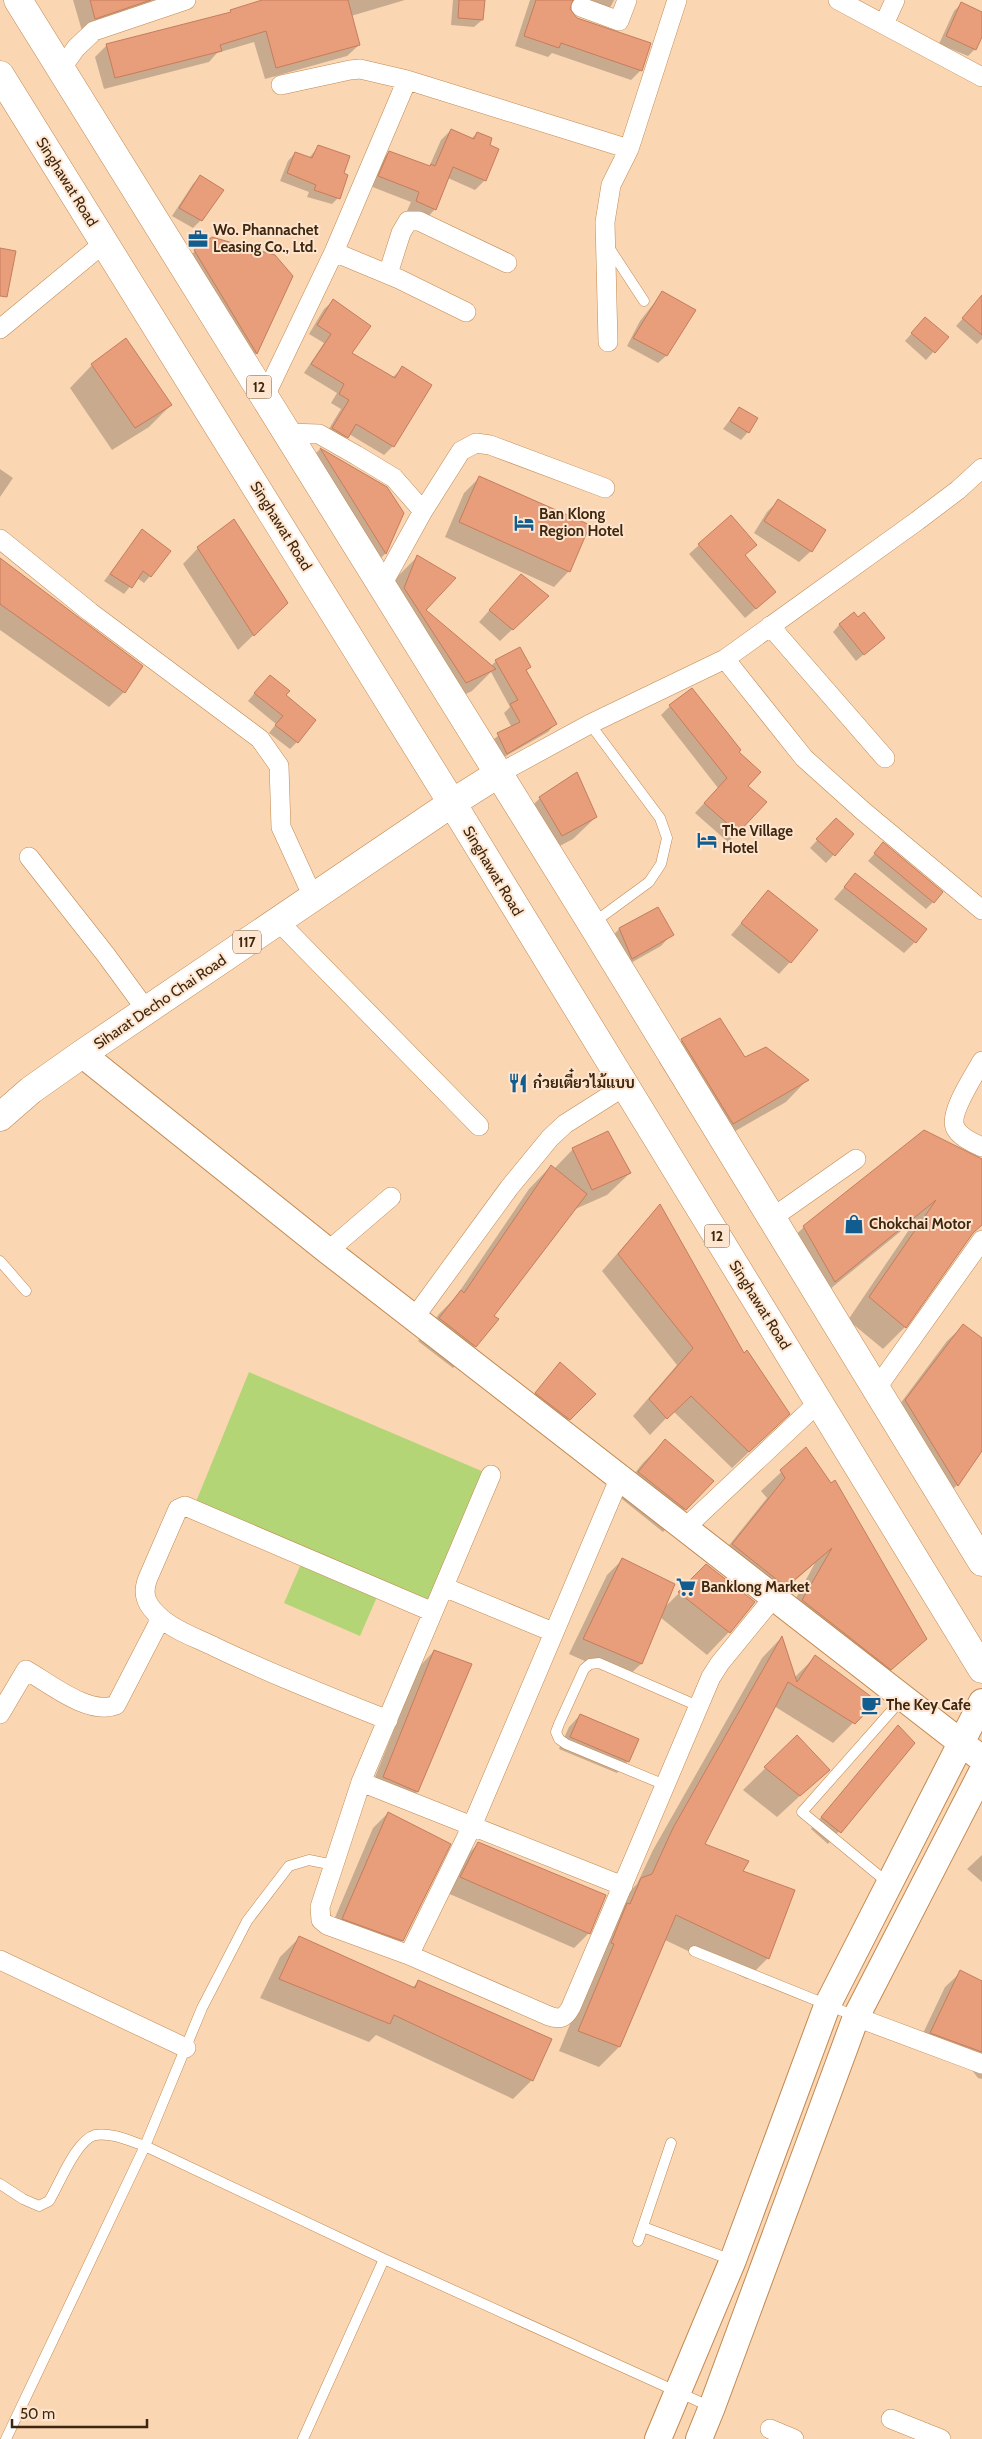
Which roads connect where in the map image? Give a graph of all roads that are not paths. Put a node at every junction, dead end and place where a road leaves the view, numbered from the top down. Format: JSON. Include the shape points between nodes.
{"nodes":[{"id":1,"x":18,"y":0,"type":"edge"},
{"id":2,"x":186,"y":0,"type":"edge"},
{"id":3,"x":627,"y":0,"type":"edge"},
{"id":4,"x":677,"y":0,"type":"edge"},
{"id":5,"x":838,"y":0,"type":"edge"},
{"id":6,"x":895,"y":0,"type":"edge"},
{"id":7,"x":581,"y":7,"type":"dead end"},
{"id":8,"x":884,"y":24,"type":"junction"},
{"id":9,"x":61,"y":69,"type":"junction"},
{"id":10,"x":0,"y":75,"type":"edge"},
{"id":11,"x":982,"y":77,"type":"edge"},
{"id":12,"x":407,"y":80,"type":"junction"},
{"id":13,"x":281,"y":86,"type":"dead end"},
{"id":14,"x":629,"y":148,"type":"junction"},
{"id":15,"x":605,"y":241,"type":"junction"},
{"id":16,"x":104,"y":242,"type":"junction"},
{"id":17,"x":334,"y":252,"type":"junction"},
{"id":18,"x":507,"y":263,"type":"dead end"},
{"id":19,"x":388,"y":274,"type":"junction"},
{"id":20,"x":644,"y":301,"type":"dead end"},
{"id":21,"x":466,"y":312,"type":"dead end"},
{"id":22,"x":4,"y":322,"type":"edge"},
{"id":23,"x":608,"y":342,"type":"dead end"},
{"id":24,"x":264,"y":396,"type":"junction"},
{"id":25,"x":287,"y":433,"type":"junction"},
{"id":26,"x":982,"y":468,"type":"edge"},
{"id":27,"x":605,"y":488,"type":"dead end"},
{"id":28,"x":423,"y":510,"type":"junction"},
{"id":29,"x":0,"y":539,"type":"edge"},
{"id":30,"x":382,"y":586,"type":"junction"},
{"id":31,"x":770,"y":626,"type":"junction"},
{"id":32,"x":725,"y":659,"type":"junction"},
{"id":33,"x":590,"y":724,"type":"junction"},
{"id":34,"x":885,"y":758,"type":"dead end"},
{"id":35,"x":498,"y":774,"type":"junction"},
{"id":36,"x":452,"y":803,"type":"junction"},
{"id":37,"x":29,"y":857,"type":"dead end"},
{"id":38,"x":313,"y":897,"type":"junction"},
{"id":39,"x":982,"y":910,"type":"edge"},
{"id":40,"x":278,"y":921,"type":"junction"},
{"id":41,"x":592,"y":924,"type":"junction"},
{"id":42,"x":147,"y":1011,"type":"junction"},
{"id":43,"x":82,"y":1054,"type":"junction"},
{"id":44,"x":982,"y":1061,"type":"edge"},
{"id":45,"x":625,"y":1086,"type":"junction"},
{"id":46,"x":2,"y":1112,"type":"edge"},
{"id":47,"x":479,"y":1126,"type":"dead end"},
{"id":48,"x":982,"y":1147,"type":"edge"},
{"id":49,"x":856,"y":1159,"type":"dead end"},
{"id":50,"x":391,"y":1197,"type":"dead end"},
{"id":51,"x":772,"y":1218,"type":"junction"},
{"id":52,"x":982,"y":1240,"type":"edge"},
{"id":53,"x":328,"y":1251,"type":"junction"},
{"id":54,"x":0,"y":1261,"type":"edge"},
{"id":55,"x":26,"y":1291,"type":"dead end"},
{"id":56,"x":414,"y":1318,"type":"junction"},
{"id":57,"x":876,"y":1389,"type":"junction"},
{"id":58,"x":818,"y":1402,"type":"junction"},
{"id":59,"x":491,"y":1475,"type":"dead end"},
{"id":60,"x":620,"y":1477,"type":"junction"},
{"id":61,"x":685,"y":1528,"type":"junction"},
{"id":62,"x":982,"y":1562,"type":"edge"},
{"id":63,"x":444,"y":1587,"type":"junction"},
{"id":64,"x":774,"y":1597,"type":"junction"},
{"id":65,"x":433,"y":1612,"type":"junction"},
{"id":66,"x":161,"y":1618,"type":"junction"},
{"id":67,"x":554,"y":1632,"type":"junction"},
{"id":68,"x":982,"y":1669,"type":"edge"},
{"id":69,"x":904,"y":1697,"type":"junction"},
{"id":70,"x":982,"y":1702,"type":"edge"},
{"id":71,"x":698,"y":1706,"type":"junction"},
{"id":72,"x":0,"y":1714,"type":"edge"},
{"id":73,"x":388,"y":1720,"type":"junction"},
{"id":74,"x":960,"y":1741,"type":"junction"},
{"id":75,"x":982,"y":1759,"type":"edge"},
{"id":76,"x":982,"y":1772,"type":"edge"},
{"id":77,"x":361,"y":1782,"type":"junction"},
{"id":78,"x":665,"y":1785,"type":"junction"},
{"id":79,"x":472,"y":1826,"type":"junction"},
{"id":80,"x":334,"y":1865,"type":"junction"},
{"id":81,"x":888,"y":1883,"type":"junction"},
{"id":82,"x":623,"y":1886,"type":"junction"},
{"id":83,"x":694,"y":1951,"type":"dead end"},
{"id":84,"x":409,"y":1955,"type":"junction"},
{"id":85,"x":0,"y":1960,"type":"edge"},
{"id":86,"x":827,"y":2006,"type":"junction"},
{"id":87,"x":856,"y":2017,"type":"junction"},
{"id":88,"x":186,"y":2048,"type":"junction"},
{"id":89,"x":982,"y":2064,"type":"edge"},
{"id":90,"x":671,"y":2143,"type":"dead end"},
{"id":91,"x":145,"y":2146,"type":"junction"},
{"id":92,"x":0,"y":2184,"type":"edge"},
{"id":93,"x":643,"y":2227,"type":"junction"},
{"id":94,"x":638,"y":2241,"type":"dead end"},
{"id":95,"x":384,"y":2259,"type":"junction"},
{"id":96,"x":733,"y":2260,"type":"junction"},
{"id":97,"x":679,"y":2392,"type":"junction"},
{"id":98,"x":712,"y":2407,"type":"junction"},
{"id":99,"x":891,"y":2419,"type":"dead end"},
{"id":100,"x":6,"y":2439,"type":"edge"},
{"id":101,"x":303,"y":2439,"type":"edge"},
{"id":102,"x":658,"y":2439,"type":"edge"},
{"id":103,"x":698,"y":2439,"type":"edge"},
{"id":104,"x":941,"y":2439,"type":"edge"}],
"edges":[{"from":1,"to":9,"type":"main road","number":"12"},
{"from":2,"to":9,"type":"street","via":[[94,31]]},
{"from":3,"to":7,"type":"street","via":[[619,21]]},
{"from":4,"to":14,"type":"street"},
{"from":5,"to":8,"type":"street"},
{"from":6,"to":8,"type":"street"},
{"from":8,"to":11,"type":"street"},
{"from":9,"to":24,"type":"main road","number":"12"},
{"from":10,"to":16,"type":"main road","name":"Singhawat Road","number":"12"},
{"from":12,"to":13,"type":"street","via":[[360,69]]},
{"from":12,"to":14,"type":"street"},
{"from":12,"to":17,"type":"street"},
{"from":14,"to":15,"type":"street","via":[[611,185]]},
{"from":15,"to":20,"type":"lane"},
{"from":15,"to":23,"type":"street"},
{"from":16,"to":22,"type":"street"},
{"from":16,"to":36,"type":"main road","name":"Singhawat Road","number":"12"},
{"from":17,"to":19,"type":"street"},
{"from":17,"to":24,"type":"street"},
{"from":18,"to":19,"type":"street","via":[[419,221],[408,221]]},
{"from":19,"to":21,"type":"street"},
{"from":24,"to":25,"type":"main road","number":"12"},
{"from":25,"to":28,"type":"street","via":[[319,434],[394,478]]},
{"from":25,"to":30,"type":"main road","number":"12"},
{"from":26,"to":31,"type":"street","via":[[917,521]]},
{"from":27,"to":28,"type":"street","via":[[490,445],[476,443],[461,451]]},
{"from":28,"to":30,"type":"street"},
{"from":29,"to":38,"type":"street","via":[[90,612],[260,739],[279,766],[281,826]]},
{"from":30,"to":35,"type":"main road","number":"12"},
{"from":31,"to":32,"type":"street"},
{"from":31,"to":34,"type":"street"},
{"from":32,"to":33,"type":"street"},
{"from":32,"to":39,"type":"street","via":[[804,758],[862,811]]},
{"from":33,"to":35,"type":"street"},
{"from":33,"to":41,"type":"lane","via":[[660,818],[667,838],[661,864],[649,882]]},
{"from":35,"to":36,"type":"main road","name":"Siharat Decho Chai Road","number":"117"},
{"from":35,"to":41,"type":"main road","number":"12"},
{"from":36,"to":38,"type":"main road","name":"Siharat Decho Chai Road","number":"117"},
{"from":36,"to":45,"type":"main road","name":"Singhawat Road","number":"12"},
{"from":37,"to":42,"type":"street"},
{"from":38,"to":40,"type":"main road","name":"Siharat Decho Chai Road","number":"117"},
{"from":40,"to":42,"type":"main road","name":"Siharat Decho Chai Road","number":"117"},
{"from":40,"to":47,"type":"street"},
{"from":41,"to":51,"type":"main road","number":"12"},
{"from":42,"to":43,"type":"main road","name":"Siharat Decho Chai Road","number":"117"},
{"from":43,"to":46,"type":"main road","name":"Siharat Decho Chai Road","number":"117"},
{"from":43,"to":53,"type":"street"},
{"from":44,"to":48,"type":"street","via":[[957,1107],[954,1123],[958,1132]]},
{"from":45,"to":56,"type":"street","via":[[550,1138],[509,1188]]},
{"from":45,"to":58,"type":"main road","name":"Singhawat Road","number":"12"},
{"from":49,"to":51,"type":"street"},
{"from":50,"to":53,"type":"street"},
{"from":51,"to":57,"type":"main road","number":"12"},
{"from":52,"to":57,"type":"street"},
{"from":53,"to":56,"type":"street"},
{"from":54,"to":55,"type":"lane"},
{"from":56,"to":60,"type":"street"},
{"from":57,"to":62,"type":"main road","number":"12"},
{"from":58,"to":61,"type":"street"},
{"from":58,"to":68,"type":"main road","name":"Singhawat Road","number":"12"},
{"from":59,"to":63,"type":"street"},
{"from":60,"to":61,"type":"street"},
{"from":60,"to":67,"type":"street"},
{"from":61,"to":64,"type":"street"},
{"from":63,"to":65,"type":"street"},
{"from":63,"to":67,"type":"street"},
{"from":64,"to":69,"type":"street"},
{"from":64,"to":71,"type":"street","via":[[715,1670]]},
{"from":65,"to":66,"type":"street","via":[[182,1506],[144,1589],[149,1603]]},
{"from":65,"to":73,"type":"street"},
{"from":66,"to":72,"type":"street","via":[[116,1705],[106,1709],[93,1707],[26,1670]]},
{"from":66,"to":73,"type":"street","via":[[262,1670]]},
{"from":67,"to":79,"type":"street"},
{"from":69,"to":74,"type":"street"},
{"from":69,"to":81,"type":"lane","via":[[802,1812]]},
{"from":70,"to":74,"type":"street"},
{"from":71,"to":78,"type":"street"},
{"from":71,"to":78,"type":"lane","via":[[599,1663],[590,1664],[584,1669],[559,1724],[556,1732],[566,1744]]},
{"from":73,"to":77,"type":"street"},
{"from":74,"to":75,"type":"street"},
{"from":74,"to":81,"type":"street"},
{"from":76,"to":87,"type":"street"},
{"from":77,"to":79,"type":"street"},
{"from":77,"to":80,"type":"street"},
{"from":78,"to":82,"type":"street"},
{"from":79,"to":82,"type":"street"},
{"from":79,"to":84,"type":"street"},
{"from":80,"to":84,"type":"street","via":[[320,1907],[321,1920]]},
{"from":80,"to":88,"type":"lane","via":[[309,1860],[299,1862],[289,1866],[277,1880],[247,1921],[202,2008]]},
{"from":81,"to":86,"type":"street"},
{"from":82,"to":84,"type":"street","via":[[571,2007],[561,2018],[549,2016]]},
{"from":83,"to":86,"type":"lane"},
{"from":85,"to":88,"type":"street"},
{"from":86,"to":87,"type":"lane"},
{"from":86,"to":96,"type":"street"},
{"from":87,"to":89,"type":"street"},
{"from":87,"to":98,"type":"street"},
{"from":88,"to":91,"type":"lane"},
{"from":90,"to":93,"type":"lane"},
{"from":91,"to":92,"type":"lane","via":[[113,2136],[96,2135],[85,2140],[49,2201],[39,2206]]},
{"from":91,"to":95,"type":"lane"},
{"from":91,"to":100,"type":"lane"},
{"from":93,"to":94,"type":"lane"},
{"from":93,"to":96,"type":"lane"},
{"from":95,"to":97,"type":"lane"},
{"from":95,"to":101,"type":"lane"},
{"from":96,"to":97,"type":"street"},
{"from":97,"to":98,"type":"lane"},
{"from":97,"to":102,"type":"street"},
{"from":98,"to":103,"type":"street"},
{"from":99,"to":104,"type":"street"}]}
